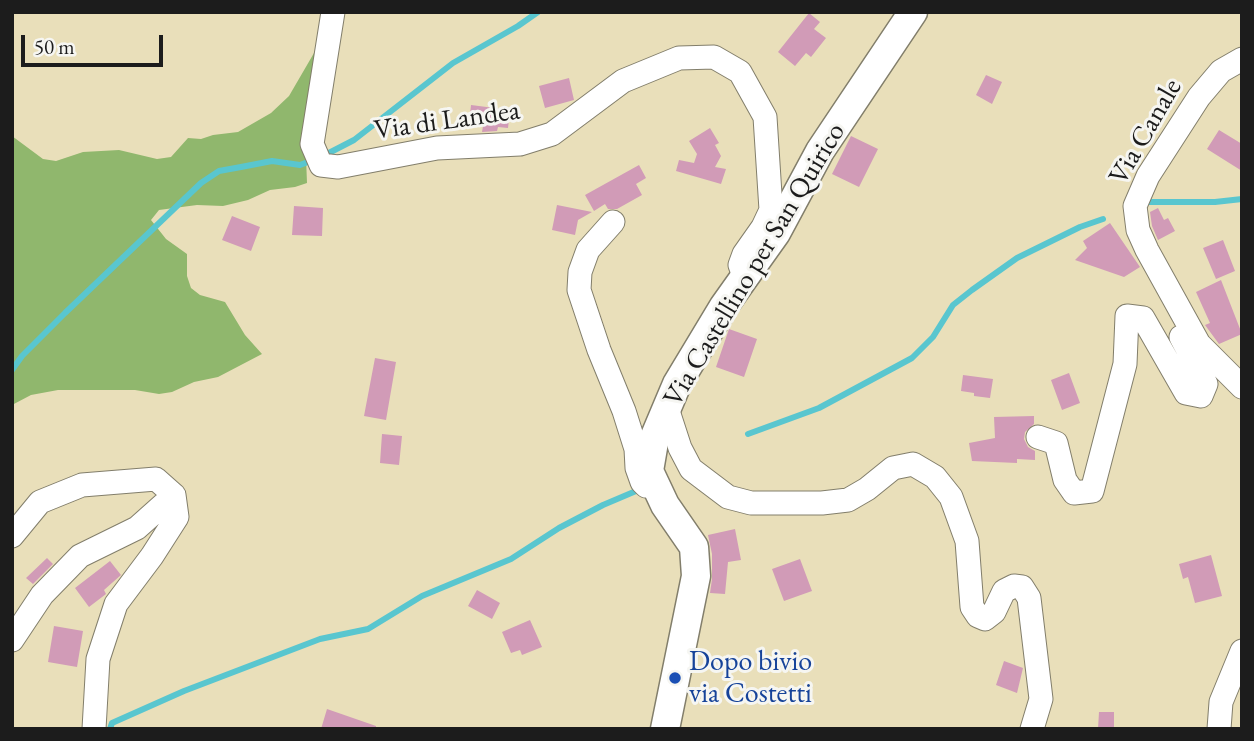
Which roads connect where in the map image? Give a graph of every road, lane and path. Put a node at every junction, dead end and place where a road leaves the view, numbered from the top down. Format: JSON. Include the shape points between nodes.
{"nodes":[{"id":1,"x":332,"y":12,"type":"edge"},
{"id":2,"x":913,"y":12,"type":"edge"},
{"id":3,"x":1242,"y":59,"type":"edge"},
{"id":4,"x":613,"y":222,"type":"dead end"},
{"id":5,"x":745,"y":279,"type":"junction"},
{"id":6,"x":1192,"y":332,"type":"junction"},
{"id":7,"x":1242,"y":387,"type":"edge"},
{"id":8,"x":667,"y":408,"type":"junction"},
{"id":9,"x":1038,"y":437,"type":"dead end"},
{"id":10,"x":174,"y":495,"type":"junction"},
{"id":11,"x":662,"y":497,"type":"junction"},
{"id":12,"x":12,"y":536,"type":"edge"},
{"id":13,"x":12,"y":640,"type":"edge"},
{"id":14,"x":1242,"y":651,"type":"edge"},
{"id":15,"x":94,"y":729,"type":"edge"},
{"id":16,"x":665,"y":729,"type":"edge"},
{"id":17,"x":1032,"y":729,"type":"edge"},
{"id":18,"x":1219,"y":729,"type":"edge"}],
"edges":[{"from":1,"to":5,"type":"street","name":"Via di Landea","via":[[312,144],[320,165],[338,167],[437,148],[520,144],[552,134],[623,82],[679,58],[714,57],[740,72],[765,117],[771,210],[744,254],[740,265]]},
{"from":2,"to":5,"type":"street","name":"Via Castellino per San Quirico","via":[[820,151]]},
{"from":3,"to":6,"type":"street","name":"Via Canale","via":[[1221,71],[1199,97],[1148,176],[1135,206],[1147,250]]},
{"from":4,"to":11,"type":"street","via":[[588,250],[579,290],[624,411],[642,482]]},
{"from":5,"to":8,"type":"street","name":"Via Castellino per San Quirico","via":[[684,372]]},
{"from":6,"to":7,"type":"street","name":"Via Canale"},
{"from":6,"to":9,"type":"street","via":[[1181,337],[1206,384],[1201,396],[1186,393],[1143,318],[1127,316],[1125,364],[1092,491],[1074,493],[1065,480],[1056,443]]},
{"from":8,"to":11,"type":"street","name":"Via Castellino per San Quirico","via":[[655,436],[649,471]]},
{"from":8,"to":17,"type":"street","via":[[691,469],[728,497],[751,503],[848,500],[893,468],[913,464],[935,477],[951,497],[967,541],[972,607],[978,616],[985,619],[994,612],[1004,591],[1014,586],[1022,587],[1029,598],[1041,699]]},
{"from":10,"to":12,"type":"street","via":[[156,480],[82,485],[40,502]]},
{"from":10,"to":13,"type":"street","via":[[137,528],[80,556],[42,595]]},
{"from":10,"to":15,"type":"street","via":[[177,517],[116,604],[98,659]]},
{"from":11,"to":16,"type":"street","name":"Via Castellino per San Quirico","via":[[694,547],[696,576]]},
{"from":14,"to":18,"type":"street","via":[[1221,702]]}]}
